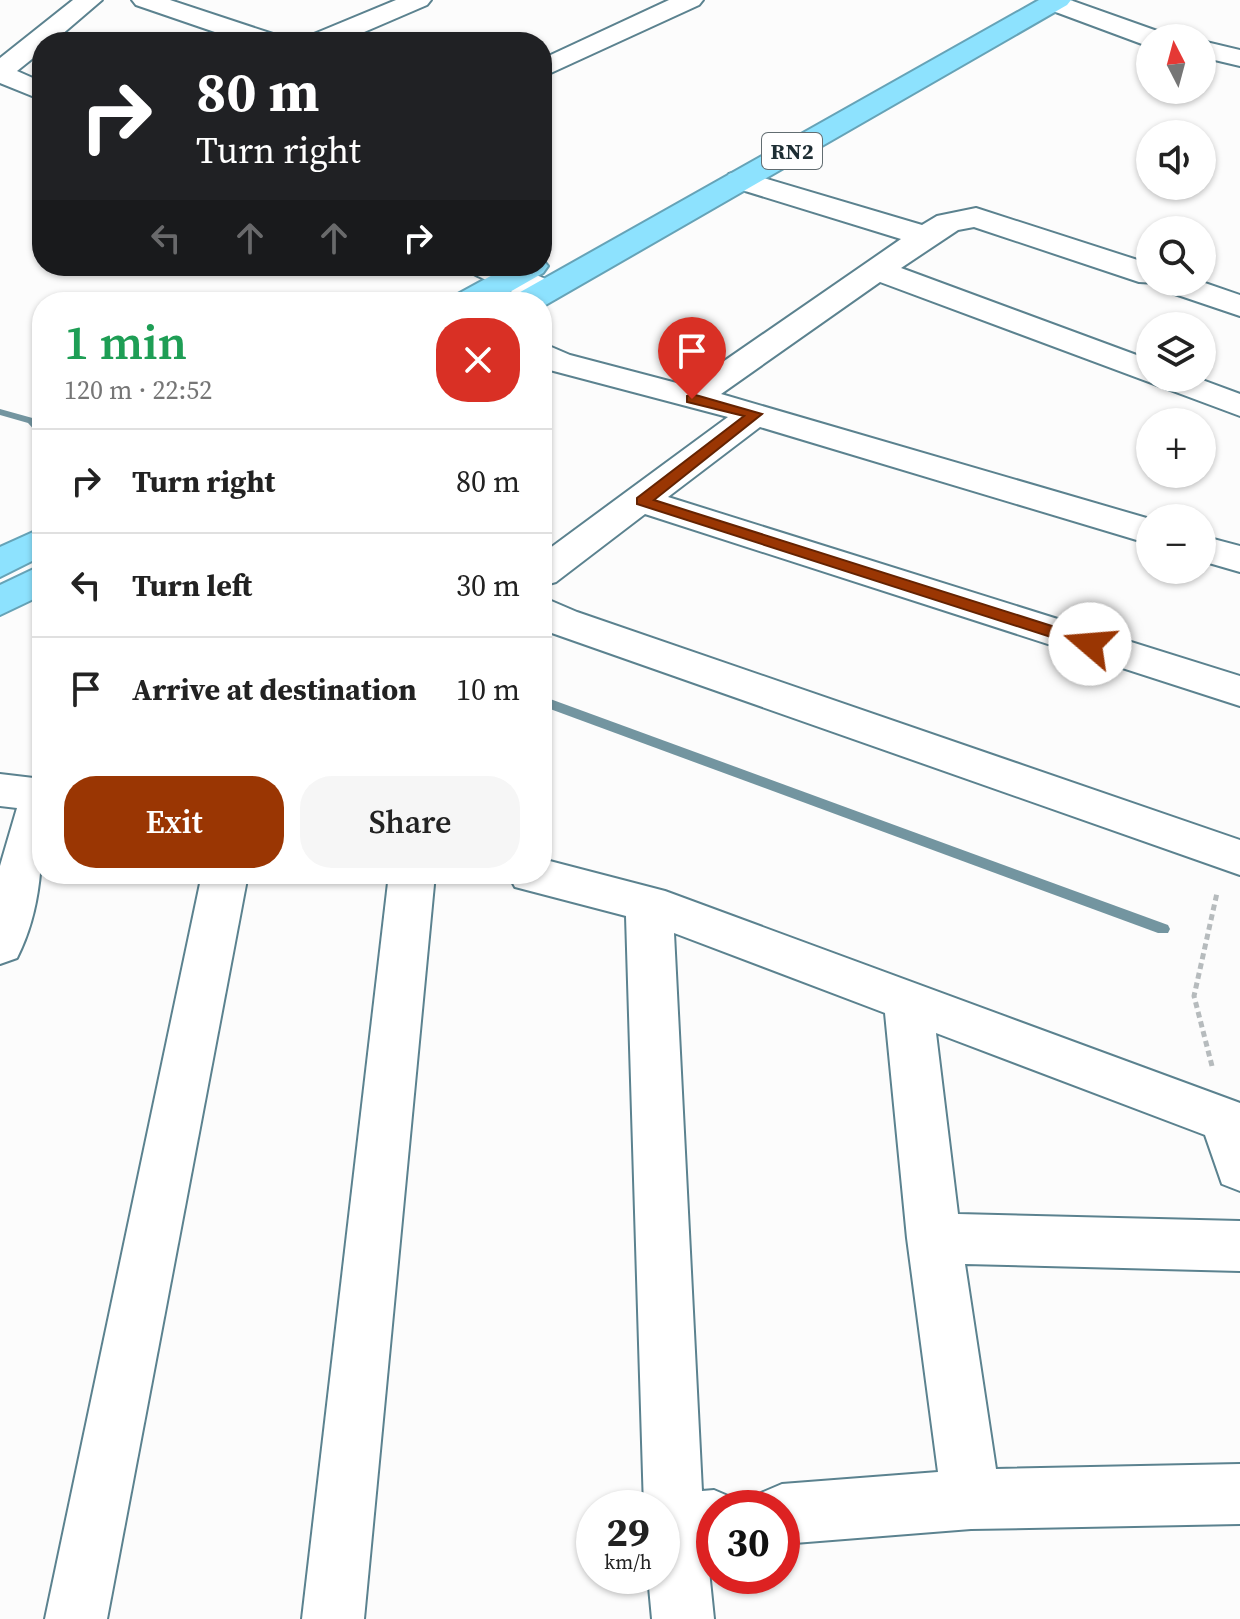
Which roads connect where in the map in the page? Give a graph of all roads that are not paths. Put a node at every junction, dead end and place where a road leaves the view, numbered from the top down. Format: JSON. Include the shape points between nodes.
{"nodes":[{"id":1,"x":89,"y":0,"type":"edge"},
{"id":2,"x":145,"y":0,"type":"edge"},
{"id":3,"x":418,"y":0,"type":"edge"},
{"id":4,"x":690,"y":0,"type":"edge"},
{"id":5,"x":1009,"y":0,"type":"edge"},
{"id":6,"x":1056,"y":1,"type":"edge"},
{"id":7,"x":1240,"y":31,"type":"edge"},
{"id":8,"x":49,"y":32,"type":"edge"},
{"id":9,"x":240,"y":32,"type":"edge"},
{"id":10,"x":342,"y":32,"type":"edge"},
{"id":11,"x":1136,"y":32,"type":"edge"},
{"id":12,"x":32,"y":46,"type":"edge"},
{"id":13,"x":1219,"y":53,"type":"edge"},
{"id":14,"x":552,"y":64,"type":"edge"},
{"id":15,"x":0,"y":72,"type":"edge"},
{"id":16,"x":32,"y":87,"type":"edge"},
{"id":17,"x":740,"y":180,"type":"junction"},
{"id":18,"x":638,"y":207,"type":"dead end"},
{"id":19,"x":925,"y":236,"type":"junction"},
{"id":20,"x":552,"y":263,"type":"edge"},
{"id":21,"x":878,"y":270,"type":"junction"},
{"id":22,"x":1136,"y":270,"type":"edge"},
{"id":23,"x":524,"y":276,"type":"edge"},
{"id":24,"x":489,"y":292,"type":"edge"},
{"id":25,"x":1211,"y":296,"type":"edge"},
{"id":26,"x":1240,"y":306,"type":"edge"},
{"id":27,"x":552,"y":359,"type":"edge"},
{"id":28,"x":1136,"y":367,"type":"edge"},
{"id":29,"x":1203,"y":392,"type":"edge"},
{"id":30,"x":692,"y":399,"type":"junction"},
{"id":31,"x":1240,"y":406,"type":"edge"},
{"id":32,"x":755,"y":414,"type":"junction"},
{"id":33,"x":642,"y":501,"type":"junction"},
{"id":34,"x":1136,"y":528,"type":"edge"},
{"id":35,"x":32,"y":546,"type":"edge"},
{"id":36,"x":1216,"y":552,"type":"edge"},
{"id":37,"x":1240,"y":559,"type":"edge"},
{"id":38,"x":0,"y":564,"type":"edge"},
{"id":39,"x":552,"y":566,"type":"edge"},
{"id":40,"x":32,"y":584,"type":"edge"},
{"id":41,"x":0,"y":602,"type":"edge"},
{"id":42,"x":552,"y":616,"type":"edge"},
{"id":43,"x":1240,"y":691,"type":"edge"},
{"id":44,"x":0,"y":790,"type":"edge"},
{"id":45,"x":32,"y":795,"type":"edge"},
{"id":46,"x":32,"y":831,"type":"edge"},
{"id":47,"x":1240,"y":858,"type":"edge"},
{"id":48,"x":552,"y":879,"type":"edge"},
{"id":49,"x":223,"y":884,"type":"edge"},
{"id":50,"x":411,"y":884,"type":"edge"},
{"id":51,"x":649,"y":904,"type":"junction"},
{"id":52,"x":0,"y":945,"type":"edge"},
{"id":53,"x":908,"y":1002,"type":"junction"},
{"id":54,"x":1235,"y":1138,"type":"edge"},
{"id":55,"x":934,"y":1238,"type":"junction"},
{"id":56,"x":1240,"y":1246,"type":"edge"},
{"id":57,"x":1240,"y":1494,"type":"edge"},
{"id":58,"x":971,"y":1499,"type":"junction"},
{"id":59,"x":800,"y":1513,"type":"edge"},
{"id":60,"x":694,"y":1521,"type":"edge"},
{"id":61,"x":76,"y":1619,"type":"edge"},
{"id":62,"x":333,"y":1619,"type":"edge"},
{"id":63,"x":683,"y":1619,"type":"edge"}],
"edges":[{"from":1,"to":8,"type":"street"},
{"from":2,"to":9,"type":"street"},
{"from":3,"to":10,"type":"street"},
{"from":4,"to":14,"type":"street"},
{"from":5,"to":18,"type":"highway","number":"RN2"},
{"from":6,"to":11,"type":"street"},
{"from":6,"to":17,"type":"highway","number":"RN2"},
{"from":7,"to":13,"type":"street"},
{"from":12,"to":15,"type":"street"},
{"from":15,"to":16,"type":"street"},
{"from":17,"to":19,"type":"street"},
{"from":17,"to":20,"type":"highway","number":"RN2"},
{"from":19,"to":21,"type":"street"},
{"from":19,"to":22,"type":"street","via":[[948,223],[976,217]]},
{"from":21,"to":28,"type":"street"},
{"from":21,"to":30,"type":"street"},
{"from":23,"to":24,"type":"highway","number":"RN2"},
{"from":25,"to":26,"type":"street"},
{"from":27,"to":30,"type":"street"},
{"from":29,"to":31,"type":"street"},
{"from":30,"to":32,"type":"street"},
{"from":32,"to":33,"type":"street"},
{"from":32,"to":34,"type":"street"},
{"from":33,"to":39,"type":"street"},
{"from":33,"to":43,"type":"street"},
{"from":35,"to":38,"type":"highway"},
{"from":36,"to":37,"type":"street"},
{"from":40,"to":41,"type":"highway"},
{"from":42,"to":47,"type":"street"},
{"from":44,"to":45,"type":"street"},
{"from":46,"to":52,"type":"street"},
{"from":48,"to":51,"type":"street"},
{"from":49,"to":61,"type":"street"},
{"from":50,"to":62,"type":"street"},
{"from":51,"to":53,"type":"street"},
{"from":51,"to":60,"type":"street"},
{"from":53,"to":54,"type":"street"},
{"from":53,"to":55,"type":"street"},
{"from":55,"to":56,"type":"street"},
{"from":55,"to":58,"type":"street"},
{"from":57,"to":58,"type":"street"},
{"from":58,"to":59,"type":"street"},
{"from":60,"to":63,"type":"street"}]}
